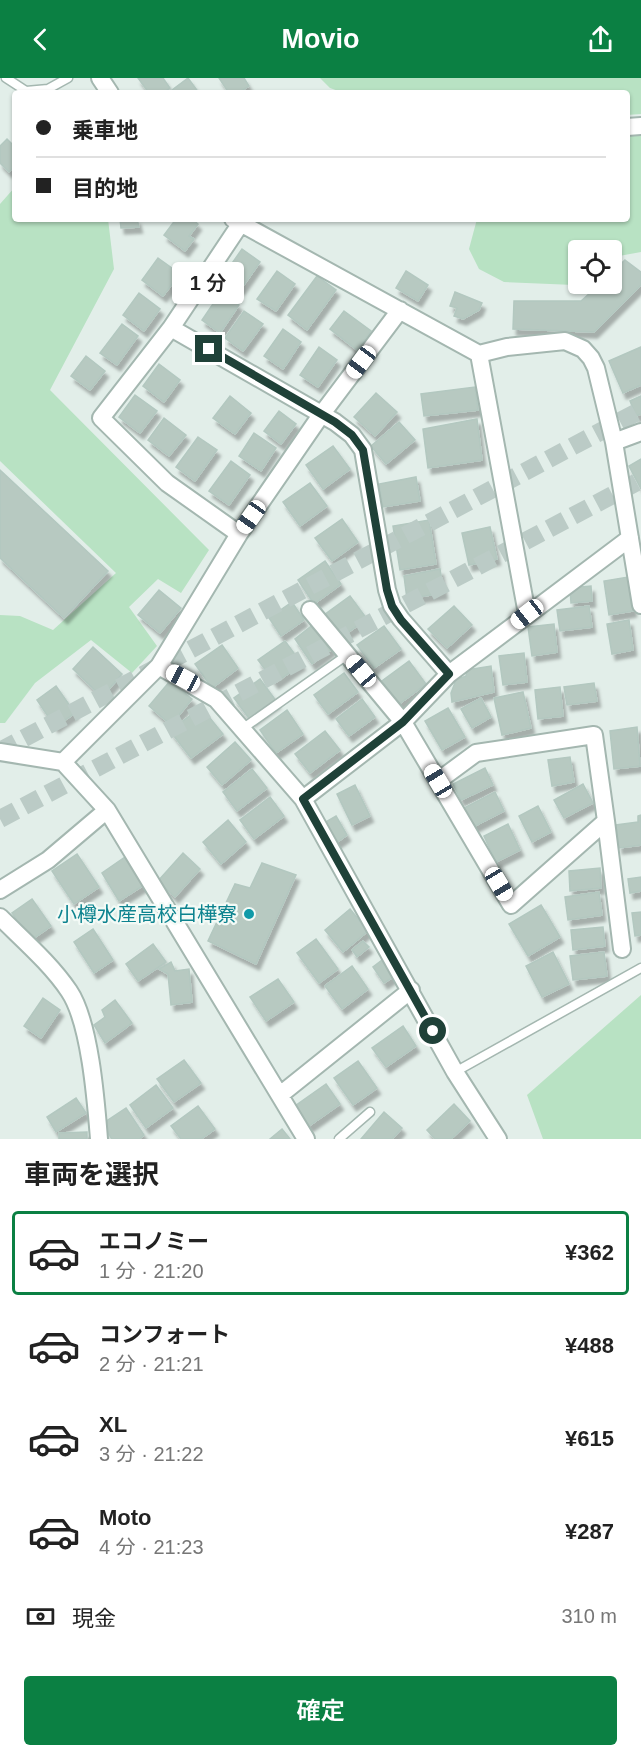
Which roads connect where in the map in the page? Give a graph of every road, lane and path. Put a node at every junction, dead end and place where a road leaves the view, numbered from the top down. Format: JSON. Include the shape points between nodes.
{"nodes":[{"id":1,"x":6,"y":78,"type":"edge"},
{"id":2,"x":68,"y":78,"type":"edge"},
{"id":3,"x":24,"y":90,"type":"edge"},
{"id":4,"x":37,"y":90,"type":"edge"},
{"id":5,"x":236,"y":222,"type":"edge"},
{"id":6,"x":239,"y":222,"type":"edge"},
{"id":7,"x":400,"y":310,"type":"junction"},
{"id":8,"x":171,"y":328,"type":"junction"},
{"id":9,"x":479,"y":354,"type":"junction"},
{"id":10,"x":321,"y":415,"type":"junction"},
{"id":11,"x":641,"y":432,"type":"edge"},
{"id":12,"x":614,"y":442,"type":"junction"},
{"id":13,"x":239,"y":534,"type":"junction"},
{"id":14,"x":630,"y":538,"type":"junction"},
{"id":15,"x":638,"y":555,"type":"edge"},
{"id":16,"x":641,"y":605,"type":"edge"},
{"id":17,"x":310,"y":610,"type":"dead end"},
{"id":18,"x":527,"y":614,"type":"junction"},
{"id":19,"x":347,"y":655,"type":"junction"},
{"id":20,"x":159,"y":666,"type":"junction"},
{"id":21,"x":449,"y":674,"type":"junction"},
{"id":22,"x":403,"y":722,"type":"junction"},
{"id":23,"x":242,"y":729,"type":"junction"},
{"id":24,"x":0,"y":752,"type":"edge"},
{"id":25,"x":63,"y":762,"type":"junction"},
{"id":26,"x":438,"y":781,"type":"junction"},
{"id":27,"x":303,"y":799,"type":"junction"},
{"id":28,"x":107,"y":810,"type":"junction"},
{"id":29,"x":606,"y":821,"type":"junction"},
{"id":30,"x":0,"y":890,"type":"edge"},
{"id":31,"x":0,"y":917,"type":"edge"},
{"id":32,"x":622,"y":949,"type":"dead end"},
{"id":33,"x":641,"y":968,"type":"edge"},
{"id":34,"x":411,"y":990,"type":"junction"},
{"id":35,"x":455,"y":1072,"type":"junction"},
{"id":36,"x":280,"y":1095,"type":"junction"},
{"id":37,"x":370,"y":1112,"type":"dead end"},
{"id":38,"x":99,"y":1139,"type":"edge"},
{"id":39,"x":306,"y":1139,"type":"edge"},
{"id":40,"x":339,"y":1139,"type":"edge"},
{"id":41,"x":498,"y":1139,"type":"edge"}],
"edges":[{"from":1,"to":3,"type":"lane"},
{"from":2,"to":4,"type":"lane","via":[[48,89]]},
{"from":5,"to":8,"type":"street"},
{"from":6,"to":7,"type":"street"},
{"from":7,"to":9,"type":"street"},
{"from":7,"to":10,"type":"street"},
{"from":8,"to":10,"type":"street"},
{"from":8,"to":13,"type":"street","via":[[101,418],[167,483]]},
{"from":9,"to":12,"type":"street","via":[[565,341],[583,349],[596,368]]},
{"from":9,"to":18,"type":"street"},
{"from":10,"to":13,"type":"street"},
{"from":10,"to":21,"type":"street","via":[[352,435],[363,450],[392,606]]},
{"from":11,"to":12,"type":"street"},
{"from":12,"to":14,"type":"street"},
{"from":13,"to":20,"type":"street"},
{"from":14,"to":15,"type":"street"},
{"from":14,"to":18,"type":"street"},
{"from":15,"to":16,"type":"street"},
{"from":17,"to":19,"type":"street"},
{"from":18,"to":21,"type":"street"},
{"from":19,"to":22,"type":"street"},
{"from":19,"to":23,"type":"lane"},
{"from":20,"to":23,"type":"street","via":[[216,699]]},
{"from":20,"to":25,"type":"street"},
{"from":21,"to":22,"type":"street"},
{"from":22,"to":26,"type":"street"},
{"from":22,"to":27,"type":"street"},
{"from":23,"to":27,"type":"street"},
{"from":24,"to":25,"type":"street"},
{"from":25,"to":28,"type":"street"},
{"from":26,"to":29,"type":"street","via":[[476,753],[594,735]]},
{"from":26,"to":29,"type":"street","via":[[511,905]]},
{"from":27,"to":34,"type":"street"},
{"from":28,"to":30,"type":"street","via":[[48,860]]},
{"from":28,"to":36,"type":"street"},
{"from":29,"to":32,"type":"street"},
{"from":31,"to":38,"type":"street","via":[[59,978],[74,1000],[94,1080]]},
{"from":33,"to":35,"type":"lane"},
{"from":34,"to":35,"type":"street"},
{"from":34,"to":36,"type":"street"},
{"from":35,"to":41,"type":"street"},
{"from":36,"to":39,"type":"street"},
{"from":37,"to":40,"type":"lane"}]}
